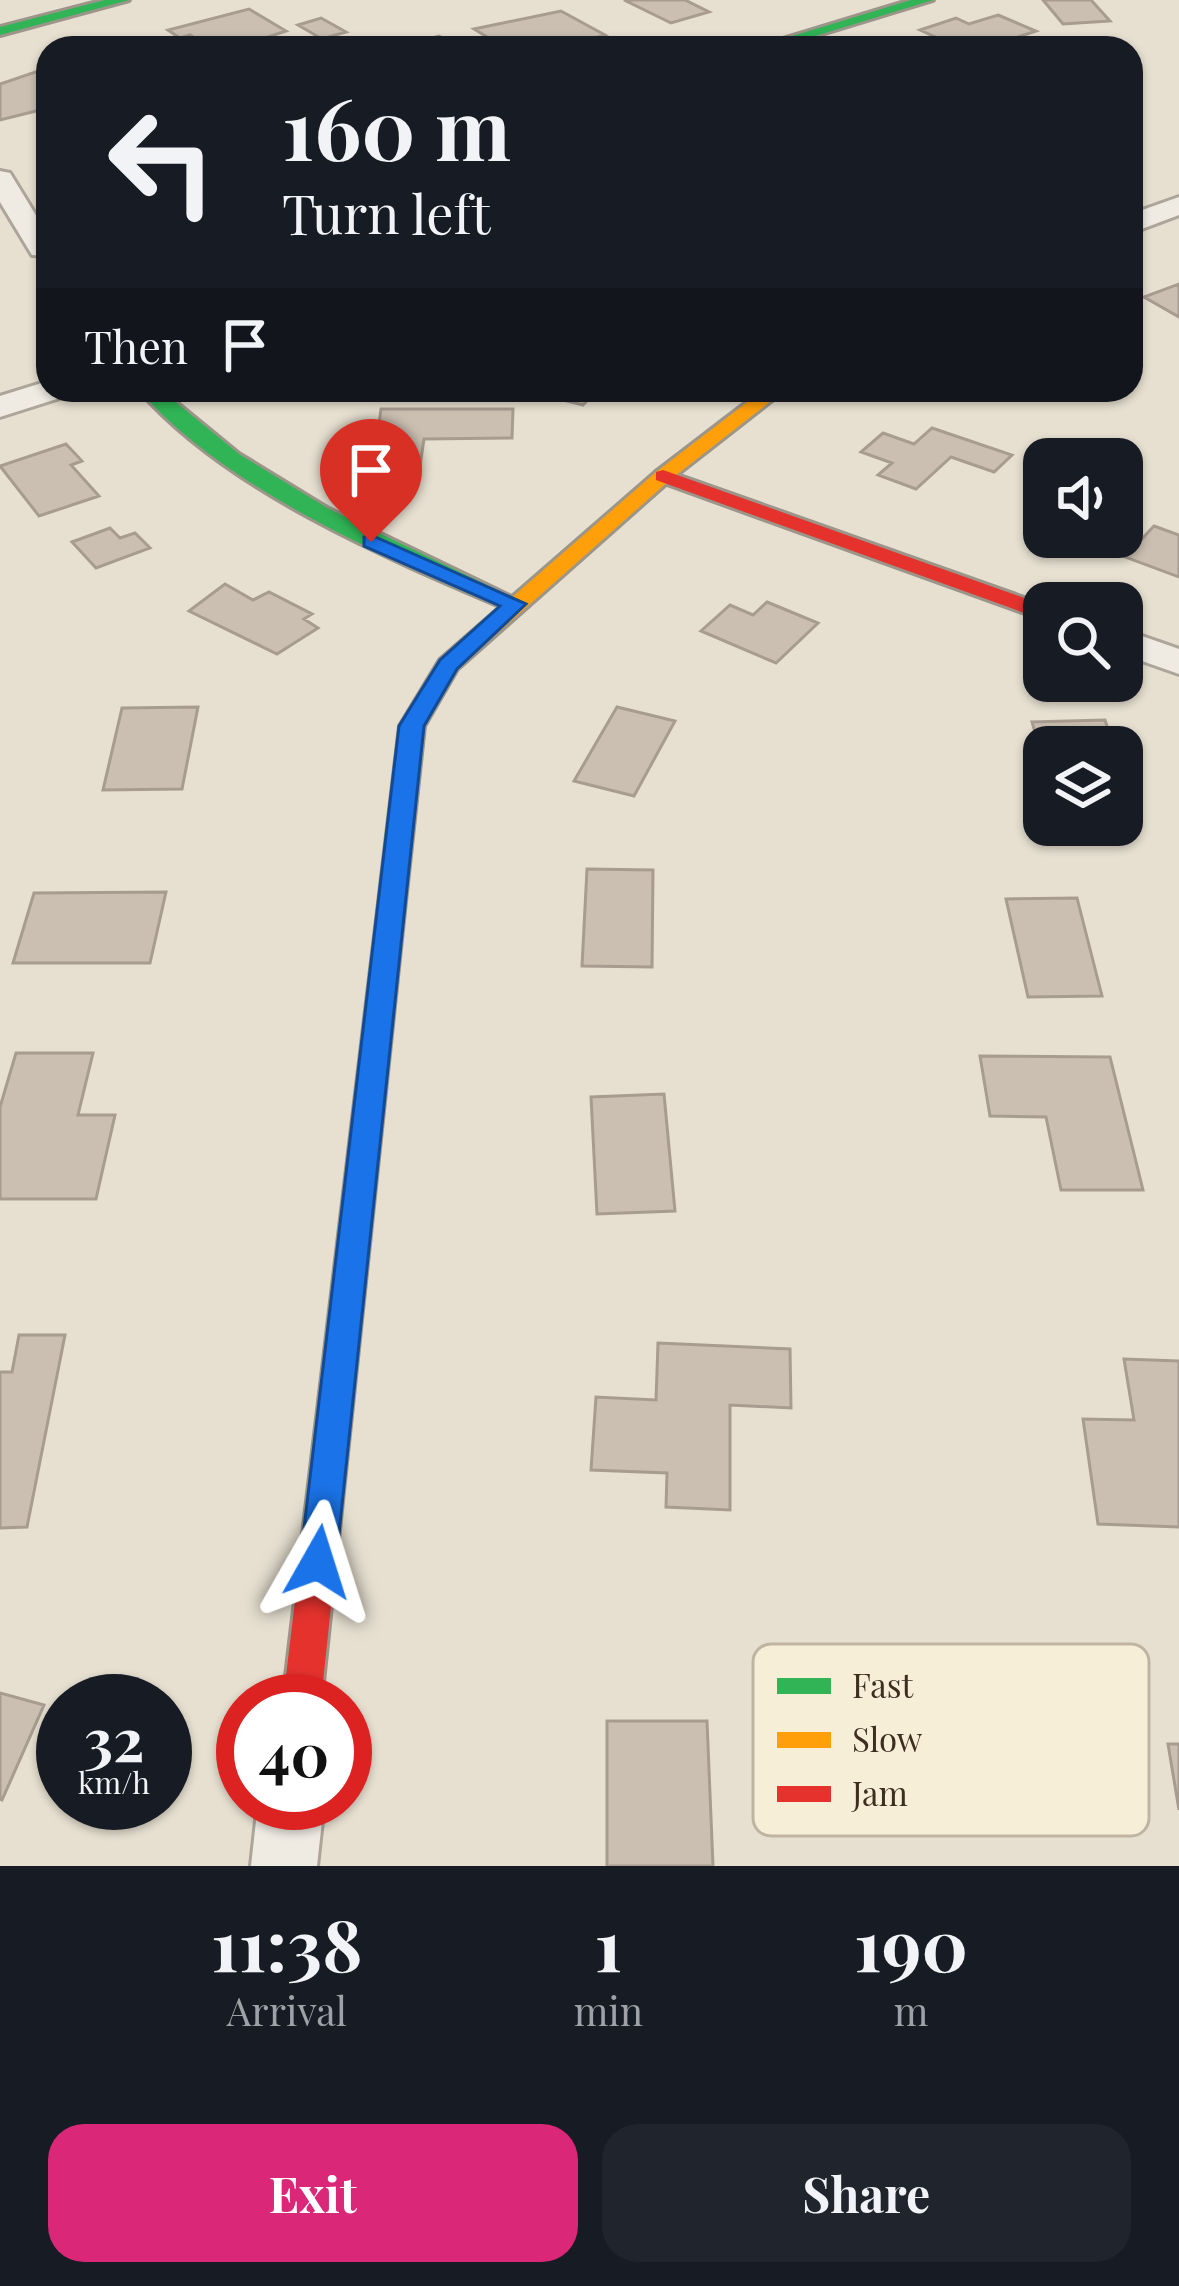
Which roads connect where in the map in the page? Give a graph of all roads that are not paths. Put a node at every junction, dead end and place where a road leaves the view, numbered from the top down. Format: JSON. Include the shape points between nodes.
{"nodes":[{"id":1,"x":122,"y":0,"type":"edge"},
{"id":2,"x":926,"y":0,"type":"edge"},
{"id":3,"x":0,"y":31,"type":"edge"},
{"id":4,"x":802,"y":36,"type":"edge"},
{"id":5,"x":0,"y":179,"type":"edge"},
{"id":6,"x":1179,"y":205,"type":"edge"},
{"id":7,"x":1143,"y":219,"type":"edge"},
{"id":8,"x":36,"y":235,"type":"edge"},
{"id":9,"x":36,"y":395,"type":"edge"},
{"id":10,"x":161,"y":402,"type":"edge"},
{"id":11,"x":760,"y":402,"type":"edge"},
{"id":12,"x":0,"y":407,"type":"edge"},
{"id":13,"x":664,"y":476,"type":"junction"},
{"id":14,"x":515,"y":604,"type":"junction"},
{"id":15,"x":1023,"y":605,"type":"edge"},
{"id":16,"x":1143,"y":649,"type":"edge"},
{"id":17,"x":1179,"y":662,"type":"edge"},
{"id":18,"x":305,"y":1674,"type":"edge"},
{"id":19,"x":288,"y":1830,"type":"edge"},
{"id":20,"x":284,"y":1866,"type":"edge"}],
"edges":[{"from":1,"to":3,"type":"street"},
{"from":2,"to":4,"type":"street"},
{"from":5,"to":8,"type":"street"},
{"from":6,"to":7,"type":"street"},
{"from":9,"to":12,"type":"street"},
{"from":10,"to":14,"type":"street","via":[[192,434],[296,502]]},
{"from":11,"to":13,"type":"street"},
{"from":13,"to":14,"type":"street"},
{"from":13,"to":15,"type":"street"},
{"from":14,"to":18,"type":"street","via":[[448,665],[412,726]]},
{"from":16,"to":17,"type":"street"},
{"from":19,"to":20,"type":"street"}]}
